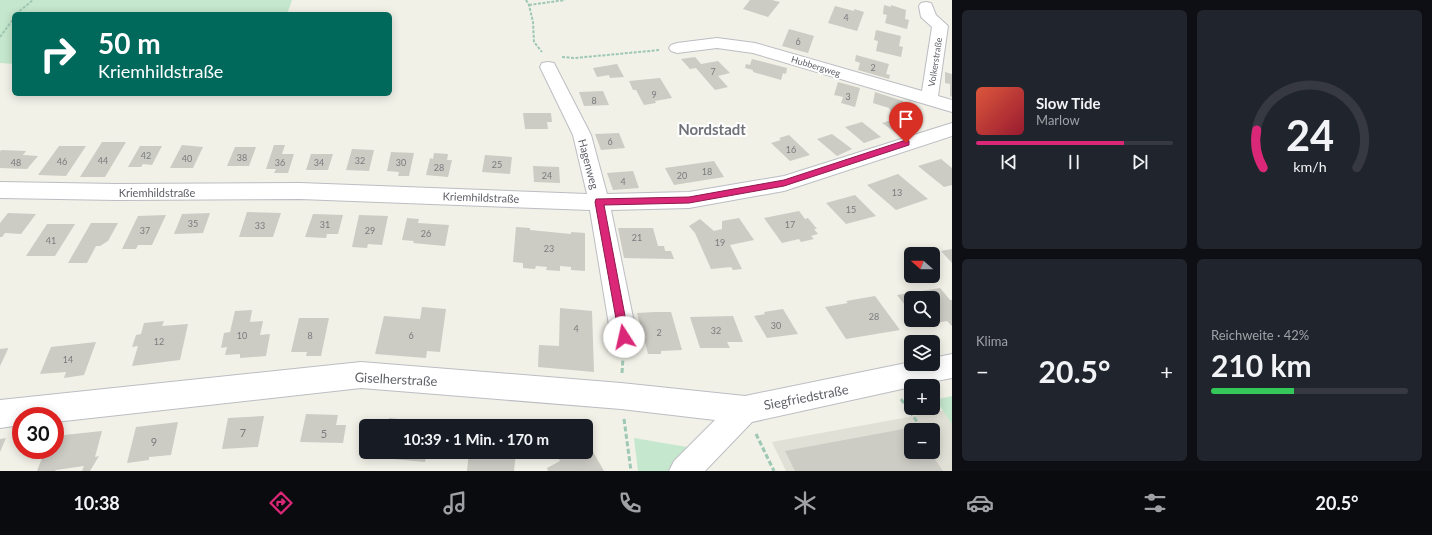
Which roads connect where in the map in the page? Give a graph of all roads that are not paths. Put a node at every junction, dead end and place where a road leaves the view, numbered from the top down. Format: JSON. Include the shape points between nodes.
{"nodes":[{"id":1,"x":926,"y":6,"type":"dead end"},
{"id":2,"x":677,"y":48,"type":"road end"},
{"id":3,"x":550,"y":59,"type":"road end"},
{"id":4,"x":929,"y":100,"type":"junction"},
{"id":5,"x":952,"y":106,"type":"edge"},
{"id":6,"x":952,"y":129,"type":"edge"},
{"id":7,"x":0,"y":190,"type":"edge"},
{"id":8,"x":599,"y":202,"type":"junction"},
{"id":9,"x":624,"y":337,"type":"road end"},
{"id":10,"x":952,"y":366,"type":"edge"},
{"id":11,"x":744,"y":410,"type":"junction"},
{"id":12,"x":0,"y":414,"type":"edge"},
{"id":13,"x":684,"y":471,"type":"edge"}],
"edges":[{"from":1,"to":4,"type":"street","name":"Volkerstraße","via":[[930,17],[940,26]]},
{"from":2,"to":4,"type":"street","name":"Hubbergweg","via":[[717,44],[755,48]]},
{"from":3,"to":8,"type":"street","name":"Hagenweg","via":[[582,135]]},
{"from":4,"to":5,"type":"street","name":"Hubbergweg"},
{"from":6,"to":8,"type":"street","name":"Kriemhildstraße","via":[[784,183],[689,200]]},
{"from":7,"to":8,"type":"street","name":"Kriemhildstraße","via":[[300,191]]},
{"from":8,"to":9,"type":"street","name":"Hagenweg"},
{"from":10,"to":11,"type":"street","name":"Siegfriedstraße"},
{"from":11,"to":12,"type":"street","name":"Giselherstraße","via":[[621,396],[361,375]]},
{"from":11,"to":13,"type":"street"}]}
